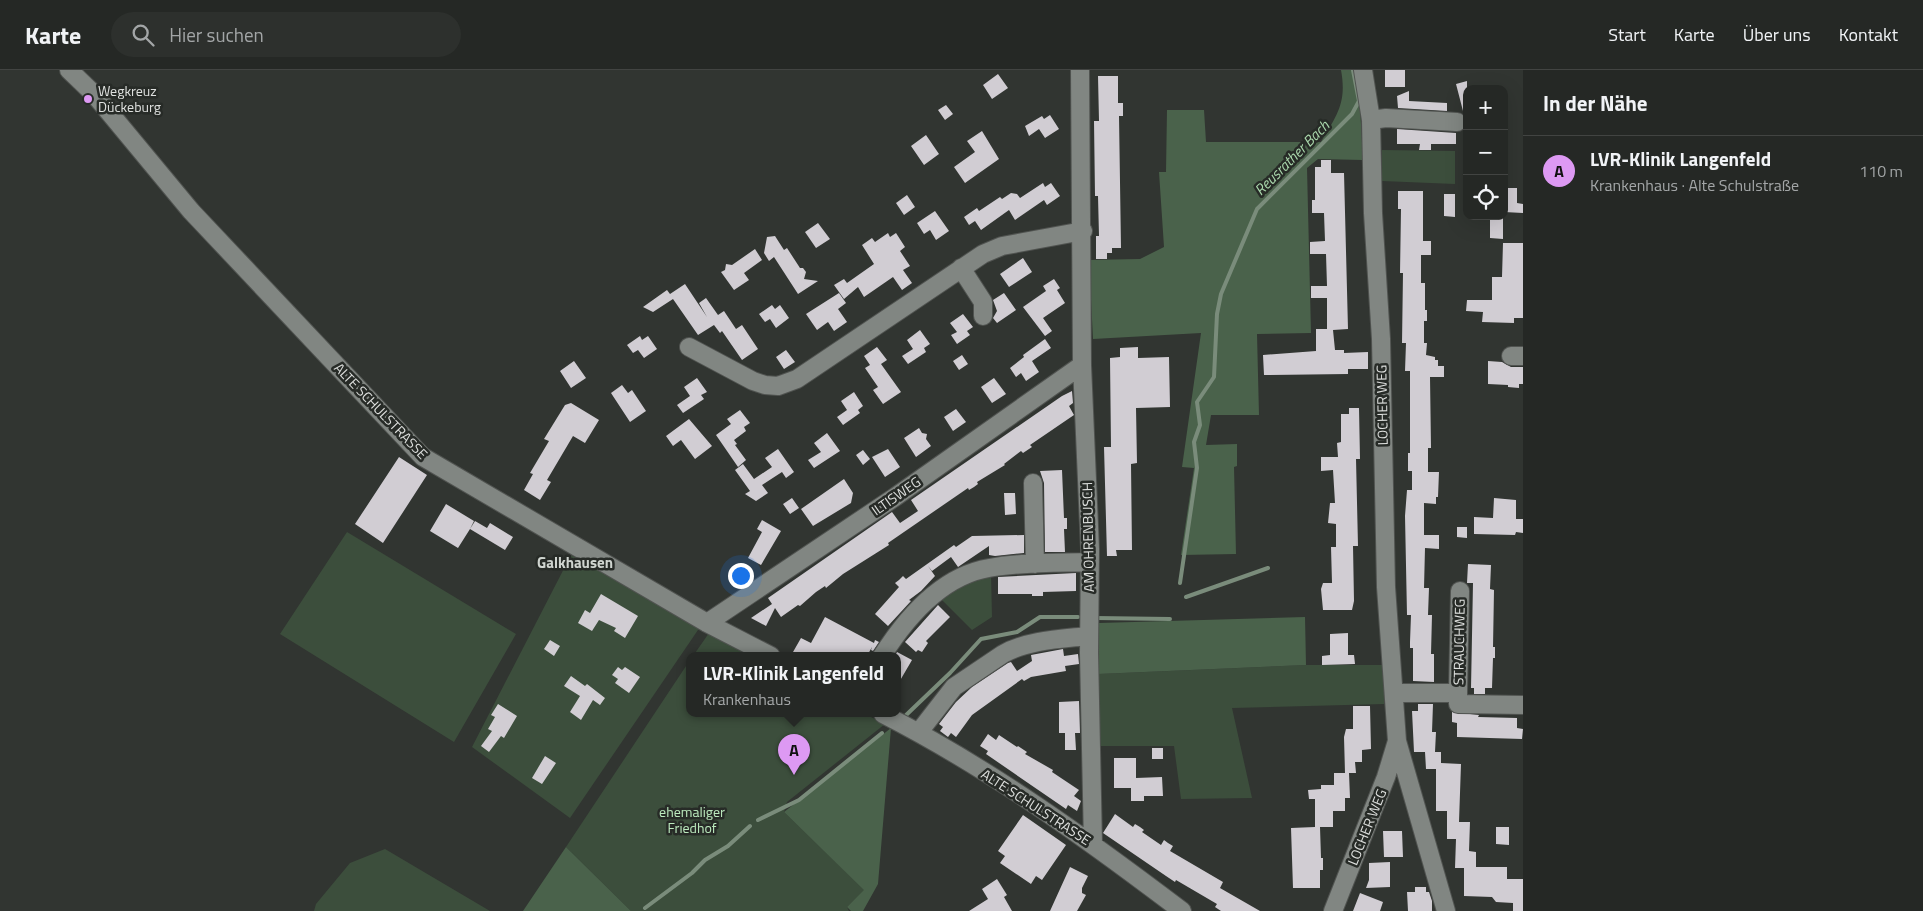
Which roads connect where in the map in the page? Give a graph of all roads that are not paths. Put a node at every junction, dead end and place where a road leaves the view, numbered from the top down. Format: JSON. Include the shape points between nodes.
{"nodes":[{"id":1,"x":69,"y":70,"type":"edge"},
{"id":2,"x":1080,"y":70,"type":"edge"},
{"id":3,"x":1363,"y":70,"type":"edge"},
{"id":4,"x":1371,"y":120,"type":"junction"},
{"id":5,"x":1458,"y":122,"type":"dead end"},
{"id":6,"x":1083,"y":230,"type":"junction"},
{"id":7,"x":962,"y":268,"type":"junction"},
{"id":8,"x":983,"y":316,"type":"dead end"},
{"id":9,"x":689,"y":347,"type":"dead end"},
{"id":10,"x":1082,"y":365,"type":"junction"},
{"id":11,"x":1033,"y":483,"type":"dead end"},
{"id":12,"x":1090,"y":562,"type":"junction"},
{"id":13,"x":1035,"y":564,"type":"junction"},
{"id":14,"x":1460,"y":591,"type":"dead end"},
{"id":15,"x":707,"y":623,"type":"junction"},
{"id":16,"x":1088,"y":636,"type":"junction"},
{"id":17,"x":763,"y":652,"type":"edge"},
{"id":18,"x":885,"y":652,"type":"edge"},
{"id":19,"x":1394,"y":693,"type":"junction"},
{"id":20,"x":1458,"y":693,"type":"junction"},
{"id":21,"x":1523,"y":705,"type":"edge"},
{"id":22,"x":888,"y":717,"type":"edge"},
{"id":23,"x":919,"y":732,"type":"junction"},
{"id":24,"x":1397,"y":742,"type":"junction"},
{"id":25,"x":1093,"y":844,"type":"junction"},
{"id":26,"x":1182,"y":911,"type":"edge"},
{"id":27,"x":1333,"y":911,"type":"edge"},
{"id":28,"x":1446,"y":911,"type":"edge"}],
"edges":[{"from":1,"to":15,"type":"street","name":"ALTE SCHULSTRASSE","via":[[94,94],[191,212],[423,457]]},
{"from":2,"to":6,"type":"street","name":"AM OHRENBUSCH"},
{"from":3,"to":4,"type":"street","name":"LOCHER WEG"},
{"from":4,"to":5,"type":"street"},
{"from":4,"to":19,"type":"street","name":"LOCHER WEG","via":[[1381,339],[1386,587]]},
{"from":6,"to":7,"type":"street","via":[[1002,246]]},
{"from":6,"to":10,"type":"street","name":"AM OHRENBUSCH"},
{"from":7,"to":8,"type":"street","via":[[983,302]]},
{"from":7,"to":9,"type":"street","via":[[797,379],[778,386],[753,381]]},
{"from":10,"to":12,"type":"street","name":"AM OHRENBUSCH"},
{"from":10,"to":15,"type":"street","name":"ILTISWEG","via":[[895,497]]},
{"from":11,"to":13,"type":"street"},
{"from":12,"to":13,"type":"street"},
{"from":12,"to":16,"type":"street","name":"AM OHRENBUSCH"},
{"from":13,"to":18,"type":"street","via":[[988,568],[953,581],[920,607]]},
{"from":14,"to":20,"type":"street","name":"STRAUCHWEG"},
{"from":15,"to":17,"type":"street","name":"ALTE SCHULSTRASSE"},
{"from":16,"to":23,"type":"street","via":[[1012,649],[1003,654],[954,687]]},
{"from":16,"to":25,"type":"street","name":"AM OHRENBUSCH"},
{"from":19,"to":20,"type":"street","name":"STRAUCHWEG"},
{"from":19,"to":24,"type":"street","name":"LOCHER WEG"},
{"from":20,"to":21,"type":"street","name":"STRAUCHWEG","via":[[1458,704]]},
{"from":22,"to":23,"type":"street","name":"ALTE SCHULSTRASSE"},
{"from":23,"to":25,"type":"street","name":"ALTE SCHULSTRASSE"},
{"from":24,"to":27,"type":"street","name":"LOCHER WEG"},
{"from":24,"to":28,"type":"street","name":"LOCHER WEG"},
{"from":25,"to":26,"type":"street","name":"ALTE SCHULSTRASSE"}]}
